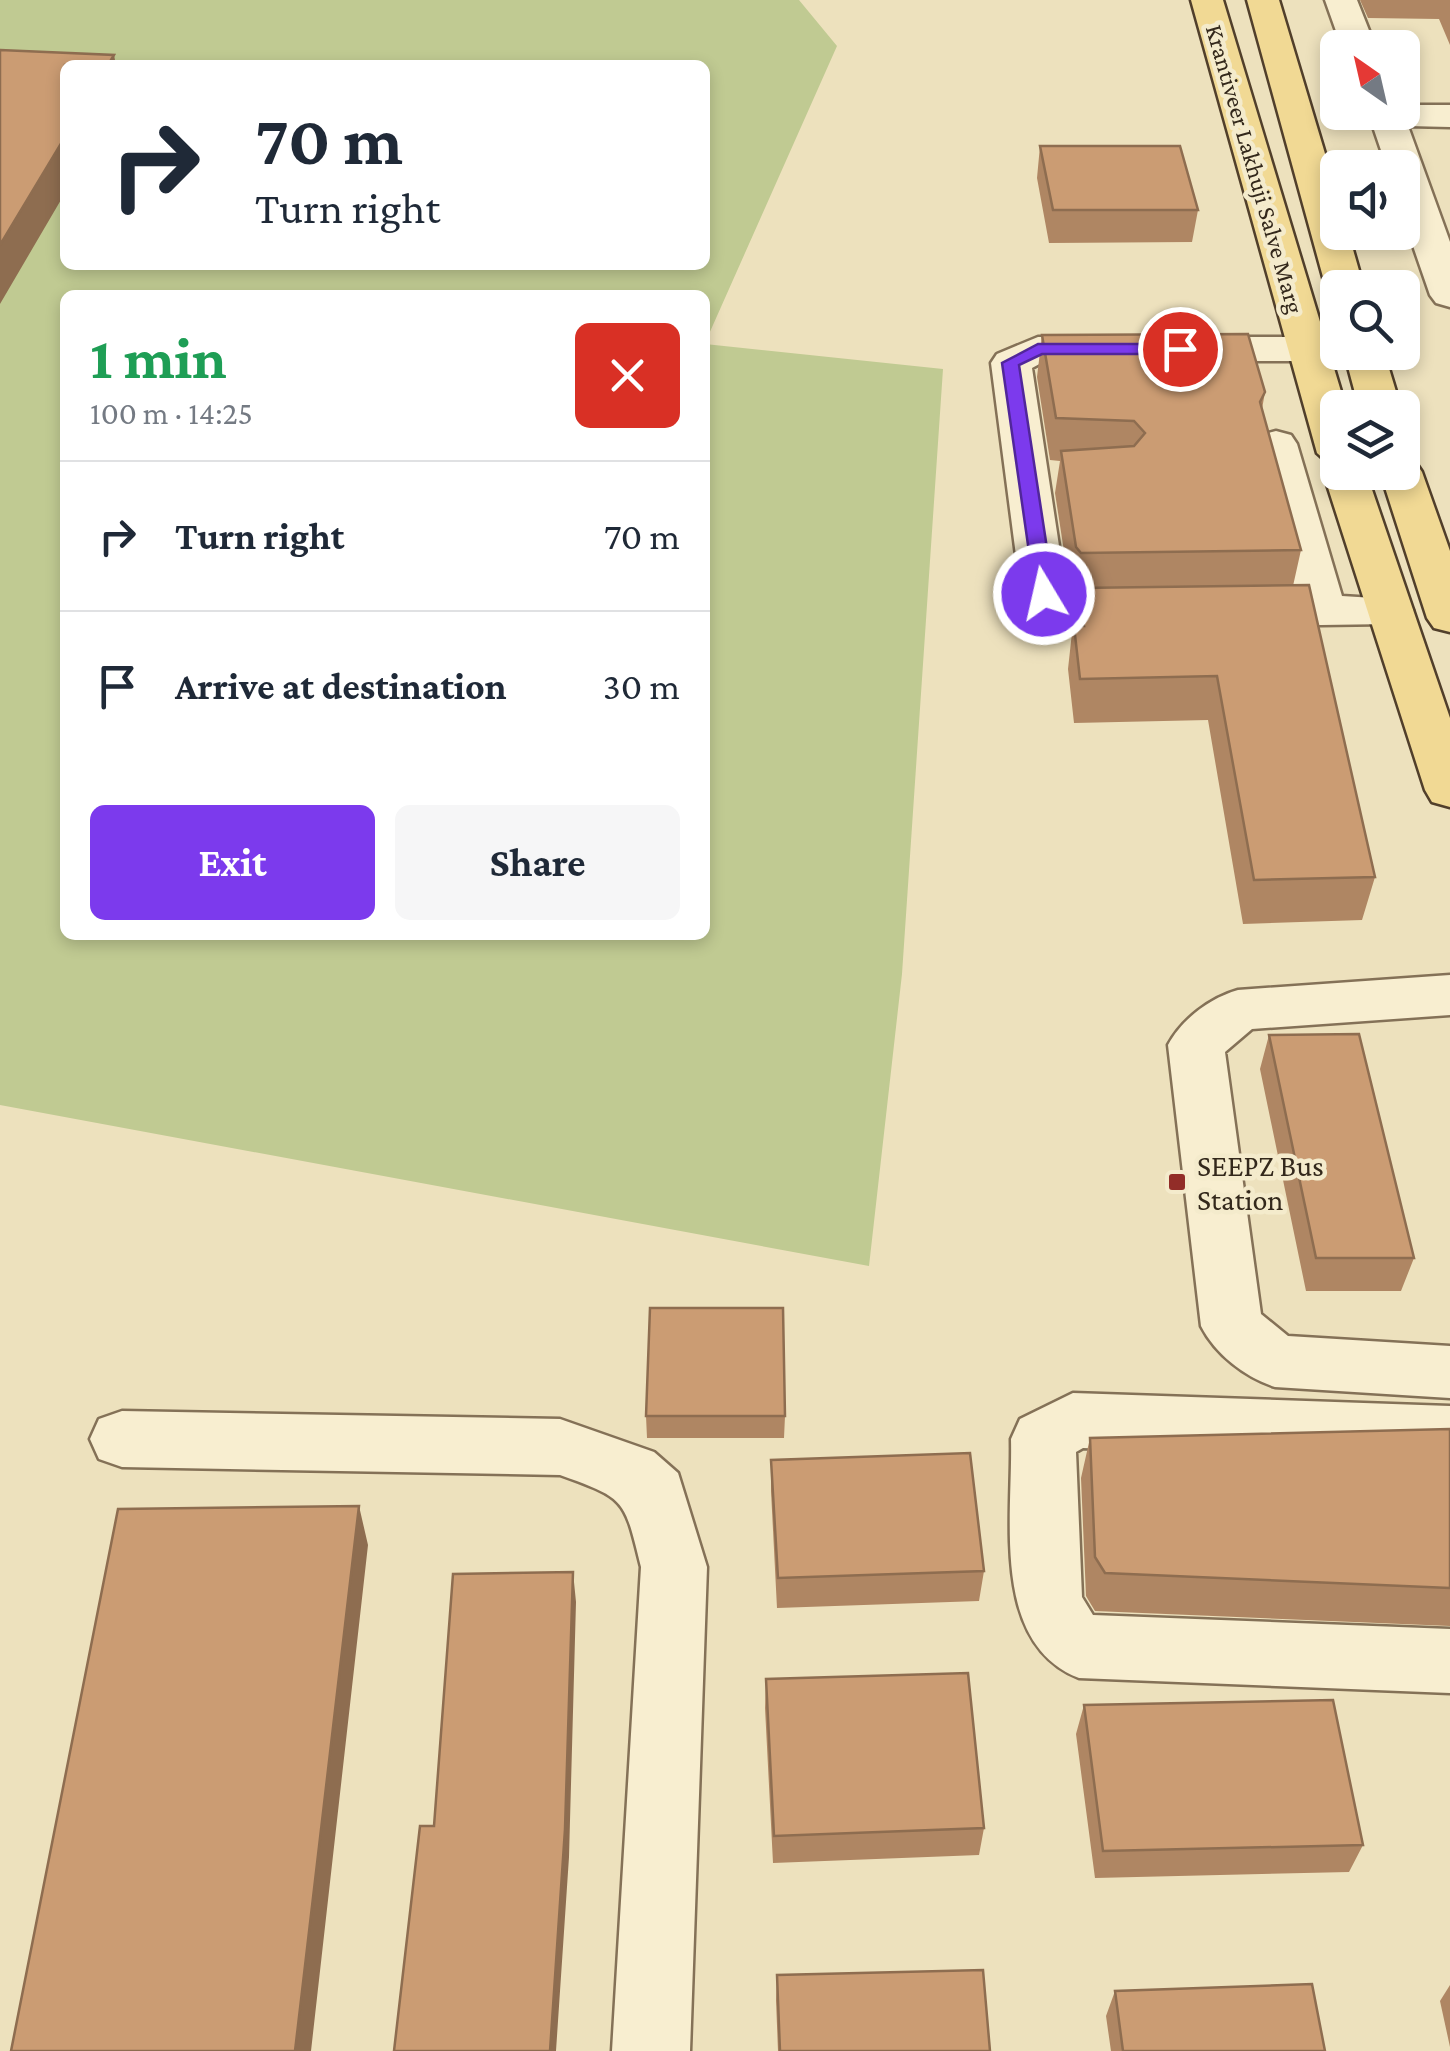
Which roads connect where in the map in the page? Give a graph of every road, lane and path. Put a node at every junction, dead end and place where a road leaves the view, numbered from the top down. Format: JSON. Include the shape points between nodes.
{"nodes":[{"id":1,"x":1207,"y":0,"type":"edge"},
{"id":2,"x":1263,"y":0,"type":"edge"},
{"id":3,"x":1341,"y":0,"type":"edge"},
{"id":4,"x":1353,"y":30,"type":"edge"},
{"id":5,"x":1420,"y":115,"type":"edge"},
{"id":6,"x":1450,"y":116,"type":"edge"},
{"id":7,"x":1392,"y":130,"type":"edge"},
{"id":8,"x":1439,"y":233,"type":"edge"},
{"id":9,"x":1340,"y":270,"type":"edge"},
{"id":10,"x":1450,"y":295,"type":"edge"},
{"id":11,"x":1305,"y":349,"type":"junction"},
{"id":12,"x":1320,"y":401,"type":"edge"},
{"id":13,"x":1276,"y":444,"type":"edge"},
{"id":14,"x":1350,"y":490,"type":"edge"},
{"id":15,"x":1408,"y":490,"type":"edge"},
{"id":16,"x":1390,"y":610,"type":"junction"},
{"id":17,"x":1323,"y":611,"type":"junction"},
{"id":18,"x":1450,"y":618,"type":"edge"},
{"id":19,"x":1450,"y":790,"type":"edge"},
{"id":20,"x":1450,"y":995,"type":"edge"},
{"id":21,"x":1450,"y":1372,"type":"edge"},
{"id":22,"x":1450,"y":1434,"type":"edge"},
{"id":23,"x":122,"y":1439,"type":"dead end"},
{"id":24,"x":1450,"y":1661,"type":"edge"},
{"id":25,"x":651,"y":2051,"type":"edge"}],
"edges":[{"from":1,"to":11,"type":"main road","name":"Krantiveer Lakhuji Salve Marg"},
{"from":2,"to":9,"type":"main road","name":"Krantiveer Lakhuji Salve Marg"},
{"from":3,"to":4,"type":"street"},
{"from":5,"to":6,"type":"street"},
{"from":7,"to":8,"type":"street"},
{"from":8,"to":10,"type":"street"},
{"from":11,"to":12,"type":"main road","name":"Krantiveer Lakhuji Salve Marg"},
{"from":11,"to":17,"type":"street","via":[[1038,349],[1011,363],[1044,477],[1044,594],[1057,610]]},
{"from":13,"to":17,"type":"street"},
{"from":14,"to":16,"type":"main road"},
{"from":15,"to":18,"type":"main road"},
{"from":16,"to":17,"type":"street"},
{"from":16,"to":19,"type":"main road"},
{"from":20,"to":21,"type":"street","via":[[1238,1010],[1196,1045],[1232,1326],[1275,1361]]},
{"from":22,"to":24,"type":"street","via":[[1074,1420],[1043,1439],[1048,1597],[1060,1629],[1080,1646]]},
{"from":23,"to":25,"type":"street","via":[[560,1448],[631,1472],[656,1492],[674,1567]]}]}
